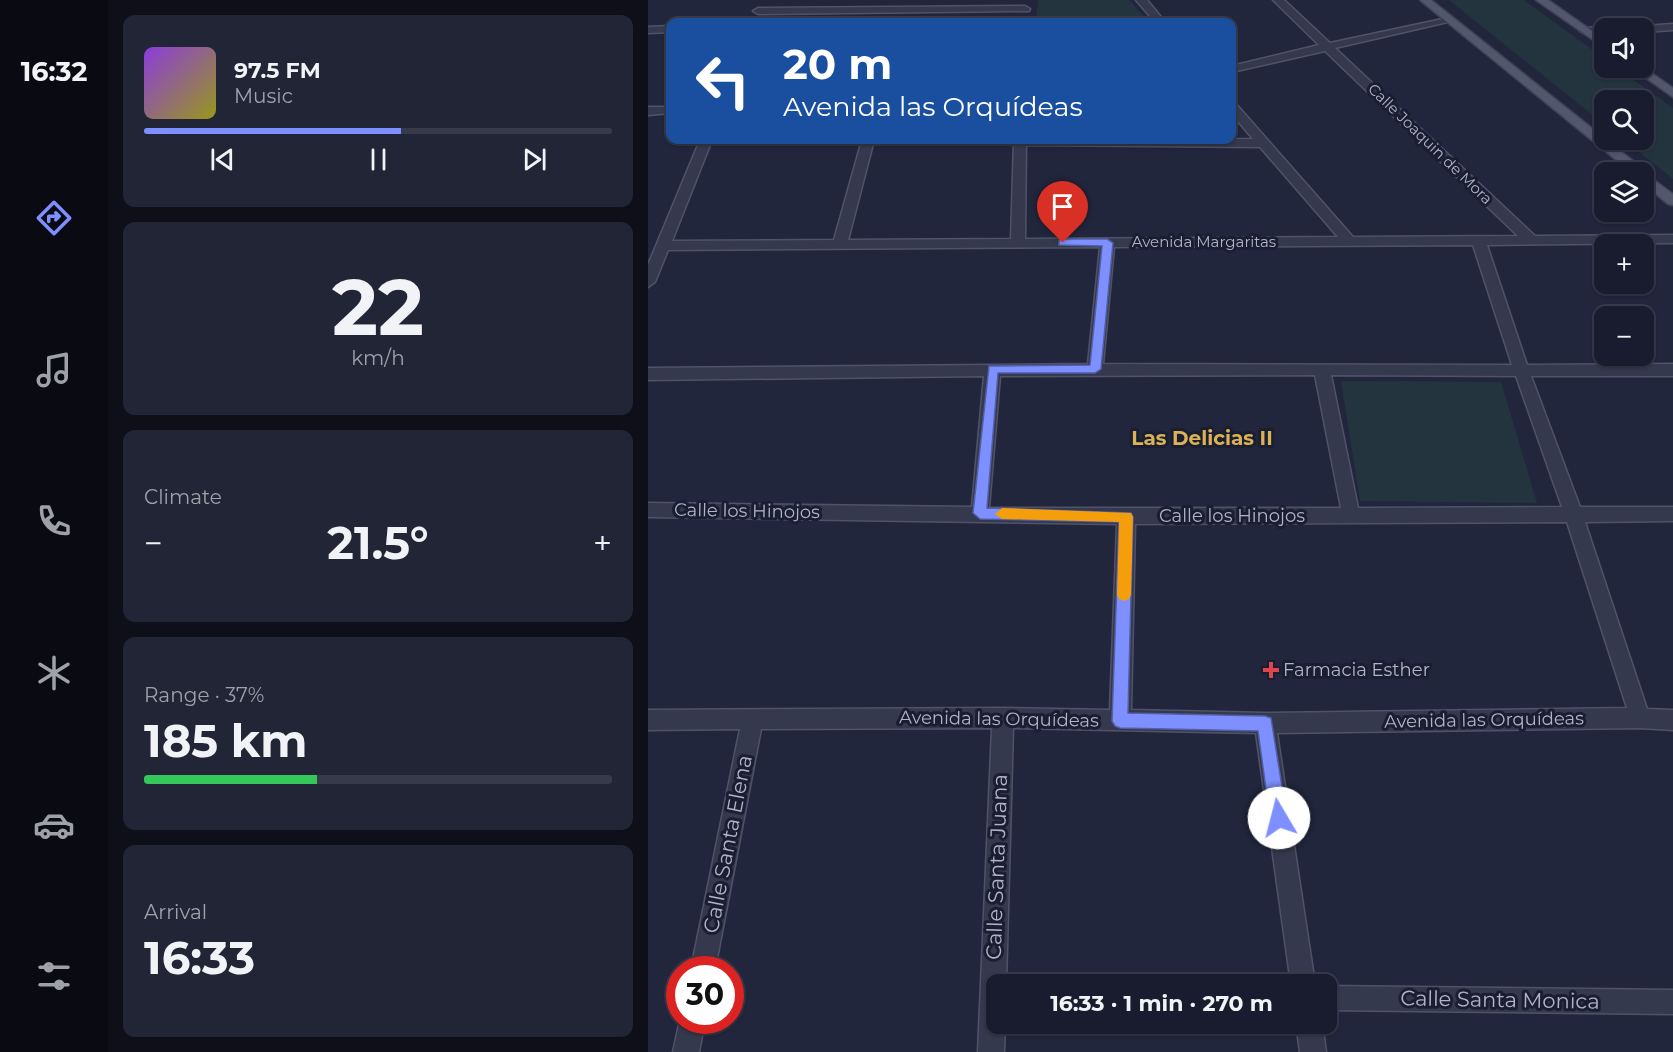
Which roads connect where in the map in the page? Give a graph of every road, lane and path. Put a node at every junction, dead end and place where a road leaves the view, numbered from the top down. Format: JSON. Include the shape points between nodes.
{"nodes":[{"id":1,"x":763,"y":0,"type":"edge"},
{"id":2,"x":1141,"y":0,"type":"edge"},
{"id":3,"x":1278,"y":0,"type":"edge"},
{"id":4,"x":1425,"y":0,"type":"edge"},
{"id":5,"x":1541,"y":0,"type":"edge"},
{"id":6,"x":1025,"y":4,"type":"edge"},
{"id":7,"x":758,"y":11,"type":"junction"},
{"id":8,"x":755,"y":18,"type":"edge"},
{"id":9,"x":1157,"y":18,"type":"edge"},
{"id":10,"x":1448,"y":19,"type":"junction"},
{"id":11,"x":1673,"y":27,"type":"edge"},
{"id":12,"x":1654,"y":28,"type":"edge"},
{"id":13,"x":666,"y":29,"type":"edge"},
{"id":14,"x":648,"y":30,"type":"edge"},
{"id":15,"x":1585,"y":31,"type":"junction"},
{"id":16,"x":1594,"y":31,"type":"edge"},
{"id":17,"x":1594,"y":37,"type":"edge"},
{"id":18,"x":1330,"y":48,"type":"junction"},
{"id":19,"x":1236,"y":68,"type":"edge"},
{"id":20,"x":1651,"y":78,"type":"edge"},
{"id":21,"x":1673,"y":93,"type":"edge"},
{"id":22,"x":666,"y":110,"type":"edge"},
{"id":23,"x":648,"y":111,"type":"edge"},
{"id":24,"x":1236,"y":112,"type":"edge"},
{"id":25,"x":1236,"y":143,"type":"edge"},
{"id":26,"x":1262,"y":143,"type":"junction"},
{"id":27,"x":704,"y":144,"type":"edge"},
{"id":28,"x":867,"y":144,"type":"edge"},
{"id":29,"x":1020,"y":144,"type":"edge"},
{"id":30,"x":1626,"y":162,"type":"edge"},
{"id":31,"x":1654,"y":185,"type":"edge"},
{"id":32,"x":1673,"y":201,"type":"edge"},
{"id":33,"x":1673,"y":239,"type":"edge"},
{"id":34,"x":1478,"y":240,"type":"junction"},
{"id":35,"x":1530,"y":240,"type":"junction"},
{"id":36,"x":1349,"y":241,"type":"junction"},
{"id":37,"x":1018,"y":243,"type":"junction"},
{"id":38,"x":1107,"y":243,"type":"junction"},
{"id":39,"x":840,"y":244,"type":"junction"},
{"id":40,"x":663,"y":246,"type":"junction"},
{"id":41,"x":648,"y":282,"type":"edge"},
{"id":42,"x":993,"y":369,"type":"junction"},
{"id":43,"x":1095,"y":369,"type":"junction"},
{"id":44,"x":1322,"y":369,"type":"junction"},
{"id":45,"x":1673,"y":370,"type":"edge"},
{"id":46,"x":1522,"y":372,"type":"junction"},
{"id":47,"x":648,"y":374,"type":"edge"},
{"id":48,"x":648,"y":510,"type":"edge"},
{"id":49,"x":980,"y":513,"type":"junction"},
{"id":50,"x":1673,"y":514,"type":"edge"},
{"id":51,"x":1351,"y":516,"type":"junction"},
{"id":52,"x":1574,"y":516,"type":"junction"},
{"id":53,"x":1126,"y":517,"type":"junction"},
{"id":54,"x":1003,"y":718,"type":"junction"},
{"id":55,"x":1640,"y":718,"type":"junction"},
{"id":56,"x":753,"y":719,"type":"junction"},
{"id":57,"x":648,"y":720,"type":"edge"},
{"id":58,"x":1673,"y":720,"type":"edge"},
{"id":59,"x":1120,"y":721,"type":"junction"},
{"id":60,"x":1265,"y":723,"type":"junction"},
{"id":61,"x":706,"y":956,"type":"edge"},
{"id":62,"x":1302,"y":974,"type":"edge"},
{"id":63,"x":1337,"y":998,"type":"edge"},
{"id":64,"x":1673,"y":1002,"type":"edge"},
{"id":65,"x":689,"y":1034,"type":"edge"},
{"id":66,"x":1311,"y":1034,"type":"edge"},
{"id":67,"x":686,"y":1052,"type":"edge"},
{"id":68,"x":991,"y":1052,"type":"edge"},
{"id":69,"x":1313,"y":1052,"type":"edge"}],
"edges":[{"from":1,"to":7,"type":"street"},
{"from":2,"to":9,"type":"street"},
{"from":3,"to":18,"type":"street","name":"Calle Joaquin de Mora"},
{"from":4,"to":10,"type":"main road"},
{"from":5,"to":15,"type":"main road"},
{"from":6,"to":7,"type":"street"},
{"from":7,"to":8,"type":"street"},
{"from":10,"to":18,"type":"street"},
{"from":10,"to":30,"type":"main road"},
{"from":11,"to":12,"type":"street"},
{"from":13,"to":14,"type":"street"},
{"from":15,"to":16,"type":"street"},
{"from":15,"to":17,"type":"main road"},
{"from":18,"to":19,"type":"street"},
{"from":18,"to":35,"type":"street","name":"Calle Joaquin de Mora"},
{"from":20,"to":21,"type":"main road"},
{"from":22,"to":23,"type":"street"},
{"from":24,"to":26,"type":"street"},
{"from":25,"to":26,"type":"street"},
{"from":26,"to":36,"type":"street"},
{"from":27,"to":40,"type":"street"},
{"from":28,"to":39,"type":"street"},
{"from":29,"to":37,"type":"street"},
{"from":31,"to":32,"type":"main road"},
{"from":33,"to":35,"type":"street","name":"Avenida Margaritas"},
{"from":34,"to":35,"type":"street","name":"Avenida Margaritas"},
{"from":34,"to":36,"type":"street","name":"Avenida Margaritas"},
{"from":34,"to":46,"type":"street"},
{"from":36,"to":38,"type":"street","name":"Avenida Margaritas"},
{"from":37,"to":38,"type":"street","name":"Avenida Margaritas"},
{"from":37,"to":39,"type":"street","name":"Avenida Margaritas"},
{"from":38,"to":43,"type":"street"},
{"from":39,"to":40,"type":"street","name":"Avenida Margaritas"},
{"from":40,"to":41,"type":"street"},
{"from":42,"to":43,"type":"street"},
{"from":42,"to":47,"type":"street"},
{"from":42,"to":49,"type":"street"},
{"from":43,"to":44,"type":"street"},
{"from":44,"to":46,"type":"street"},
{"from":44,"to":51,"type":"street"},
{"from":45,"to":46,"type":"street"},
{"from":46,"to":52,"type":"street"},
{"from":48,"to":49,"type":"street","name":"Calle los Hinojos"},
{"from":49,"to":53,"type":"street","name":"Calle los Hinojos"},
{"from":50,"to":52,"type":"street","name":"Calle los Hinojos"},
{"from":51,"to":52,"type":"street","name":"Calle los Hinojos"},
{"from":51,"to":53,"type":"street","name":"Calle los Hinojos"},
{"from":52,"to":55,"type":"street"},
{"from":53,"to":59,"type":"street"},
{"from":54,"to":56,"type":"street","name":"Avenida las Orquídeas"},
{"from":54,"to":59,"type":"street","name":"Avenida las Orquídeas"},
{"from":54,"to":68,"type":"street","name":"Calle Santa Juana"},
{"from":55,"to":58,"type":"street","name":"Avenida las Orquídeas"},
{"from":55,"to":60,"type":"street","name":"Avenida las Orquídeas"},
{"from":56,"to":57,"type":"street","name":"Avenida las Orquídeas"},
{"from":56,"to":61,"type":"street","name":"Calle Santa Elena"},
{"from":59,"to":60,"type":"street","name":"Avenida las Orquídeas"},
{"from":60,"to":62,"type":"street"},
{"from":63,"to":64,"type":"street","name":"Calle Santa Monica"},
{"from":65,"to":67,"type":"street"},
{"from":66,"to":69,"type":"street"}]}
